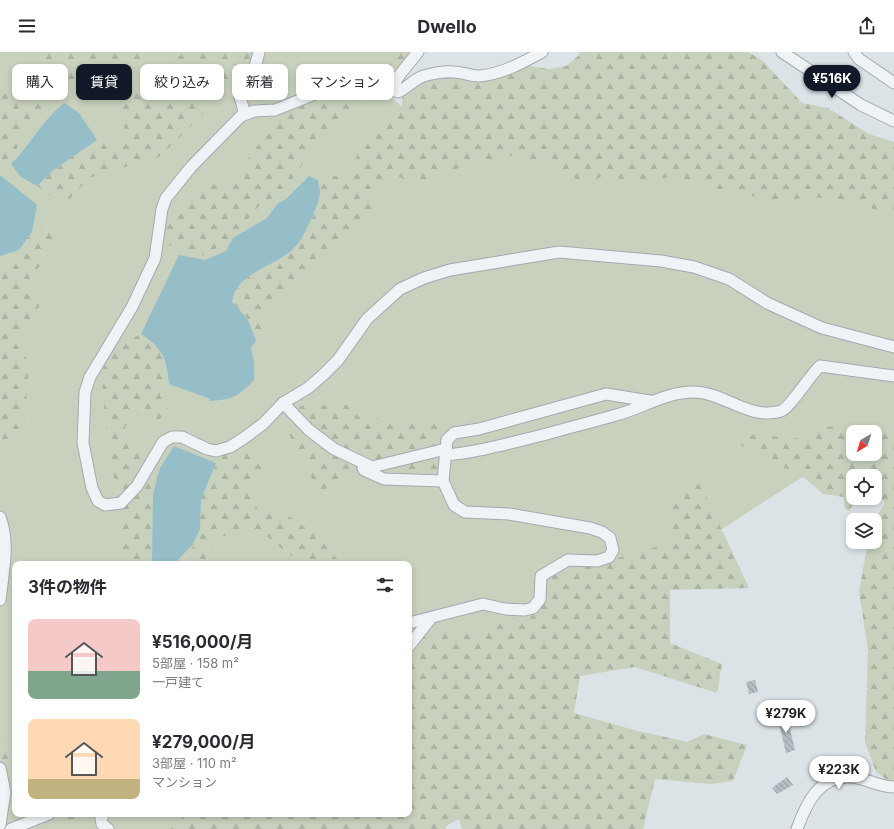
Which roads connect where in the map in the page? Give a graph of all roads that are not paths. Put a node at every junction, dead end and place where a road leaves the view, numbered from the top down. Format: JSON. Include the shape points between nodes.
{"nodes":[{"id":1,"x":259,"y":52,"type":"edge"},
{"id":2,"x":418,"y":52,"type":"edge"},
{"id":3,"x":542,"y":52,"type":"edge"},
{"id":4,"x":782,"y":52,"type":"edge"},
{"id":5,"x":854,"y":52,"type":"edge"},
{"id":6,"x":894,"y":82,"type":"edge"},
{"id":7,"x":300,"y":100,"type":"edge"},
{"id":8,"x":245,"y":114,"type":"junction"},
{"id":9,"x":894,"y":121,"type":"edge"},
{"id":10,"x":894,"y":347,"type":"edge"},
{"id":11,"x":894,"y":376,"type":"edge"},
{"id":12,"x":650,"y":401,"type":"junction"},
{"id":13,"x":283,"y":403,"type":"junction"},
{"id":14,"x":446,"y":452,"type":"junction"},
{"id":15,"x":363,"y":463,"type":"junction"},
{"id":16,"x":444,"y":481,"type":"junction"},
{"id":17,"x":0,"y":517,"type":"edge"},
{"id":18,"x":0,"y":600,"type":"edge"},
{"id":19,"x":431,"y":618,"type":"junction"},
{"id":20,"x":412,"y":622,"type":"edge"},
{"id":21,"x":412,"y":642,"type":"edge"},
{"id":22,"x":0,"y":768,"type":"edge"},
{"id":23,"x":894,"y":787,"type":"edge"},
{"id":24,"x":41,"y":817,"type":"edge"},
{"id":25,"x":101,"y":817,"type":"edge"},
{"id":26,"x":0,"y":825,"type":"edge"},
{"id":27,"x":11,"y":829,"type":"edge"},
{"id":28,"x":108,"y":829,"type":"edge"},
{"id":29,"x":797,"y":829,"type":"edge"}],
"edges":[{"from":1,"to":8,"type":"street","via":[[254,71],[240,97]]},
{"from":2,"to":3,"type":"street","via":[[392,89],[398,92],[404,90],[411,82],[425,75],[454,72],[477,76],[495,74]]},
{"from":4,"to":9,"type":"street","via":[[861,105]]},
{"from":5,"to":6,"type":"street","via":[[859,59]]},
{"from":7,"to":8,"type":"street","via":[[275,110]]},
{"from":8,"to":13,"type":"street","via":[[191,168],[166,198],[155,258],[132,307],[90,377],[85,392],[83,443],[92,488],[98,501],[105,505],[121,503],[137,486],[164,442],[172,437],[182,438],[216,451],[230,447],[263,424]]},
{"from":10,"to":13,"type":"street","via":[[822,328],[767,303],[729,279],[694,267],[661,261],[559,252],[450,270],[400,289],[367,319],[338,360],[308,388]]},
{"from":11,"to":12,"type":"street","via":[[820,366],[783,411],[773,413],[758,411],[715,395],[696,392],[676,393]]},
{"from":12,"to":14,"type":"street","via":[[618,415],[477,452]]},
{"from":12,"to":14,"type":"street","via":[[606,394],[479,429],[454,433],[447,440]]},
{"from":13,"to":15,"type":"street","via":[[309,430],[334,449]]},
{"from":14,"to":15,"type":"street","via":[[372,468]]},
{"from":14,"to":16,"type":"street"},
{"from":15,"to":16,"type":"street","via":[[364,470],[384,480]]},
{"from":16,"to":19,"type":"street","via":[[454,505],[465,512],[509,514],[590,528],[610,538],[613,550],[609,557],[597,561],[568,560],[541,576],[540,599],[533,608],[505,609],[483,604]]},
{"from":17,"to":18,"type":"street","via":[[3,526],[4,567]]},
{"from":19,"to":20,"type":"street"},
{"from":19,"to":21,"type":"street"},
{"from":22,"to":26,"type":"street","via":[[5,792]]},
{"from":23,"to":29,"type":"street","via":[[851,777],[828,782],[810,798]]},
{"from":24,"to":27,"type":"street"},
{"from":25,"to":28,"type":"street","via":[[102,824]]}]}
